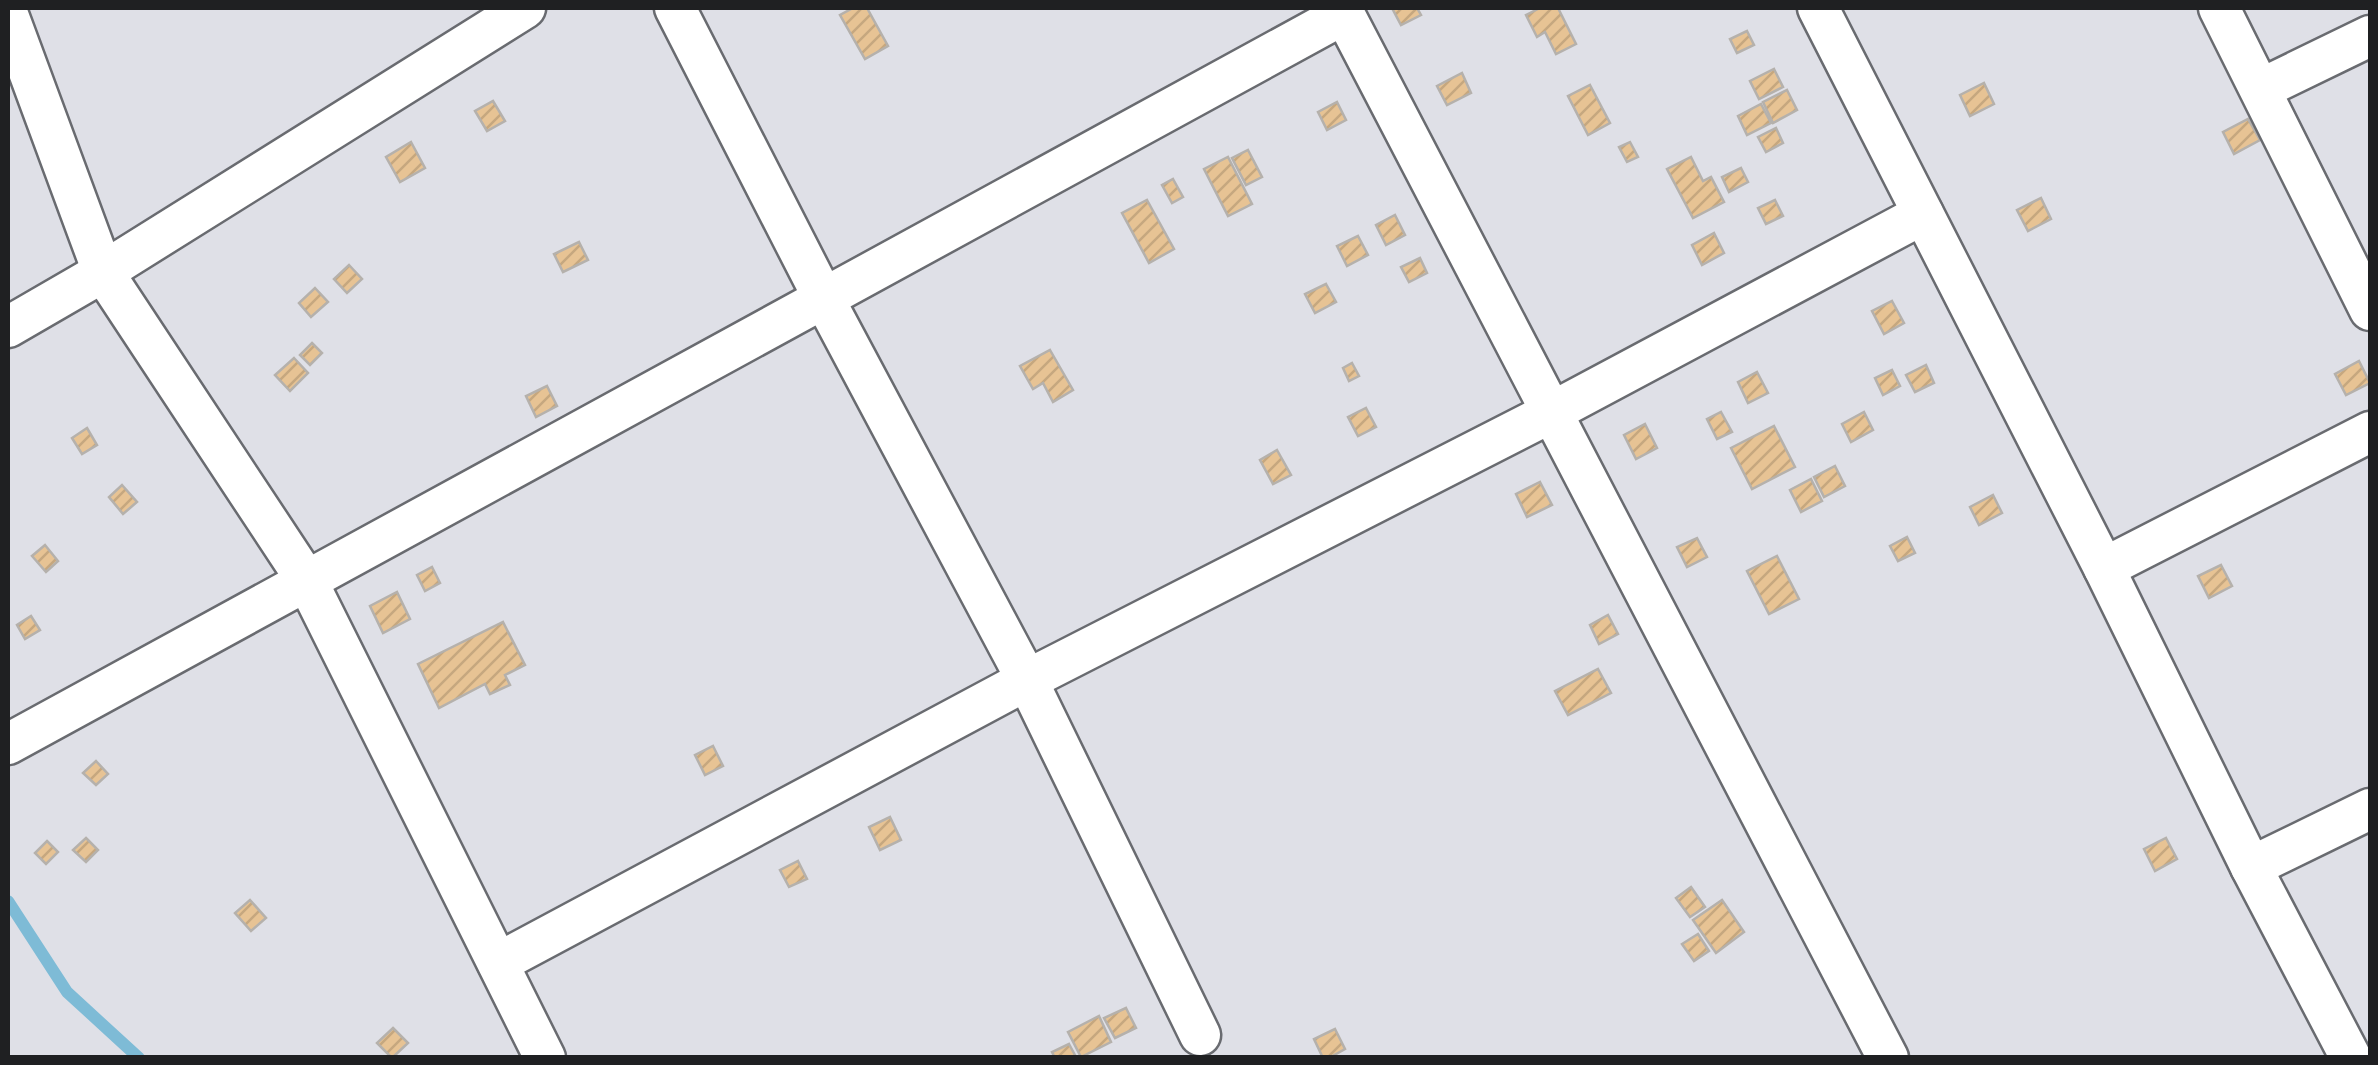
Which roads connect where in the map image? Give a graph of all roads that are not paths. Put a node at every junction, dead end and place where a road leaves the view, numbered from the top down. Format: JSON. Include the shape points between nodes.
{"nodes":[{"id":1,"x":526,"y":8,"type":"edge"},
{"id":2,"x":674,"y":8,"type":"edge"},
{"id":3,"x":1818,"y":8,"type":"edge"},
{"id":4,"x":2219,"y":8,"type":"edge"},
{"id":5,"x":1342,"y":11,"type":"edge"},
{"id":6,"x":8,"y":15,"type":"edge"},
{"id":7,"x":2370,"y":36,"type":"edge"},
{"id":8,"x":2260,"y":90,"type":"junction"},
{"id":9,"x":1924,"y":214,"type":"junction"},
{"id":10,"x":103,"y":272,"type":"junction"},
{"id":11,"x":824,"y":299,"type":"junction"},
{"id":12,"x":2370,"y":310,"type":"edge"},
{"id":13,"x":8,"y":326,"type":"edge"},
{"id":14,"x":1552,"y":412,"type":"junction"},
{"id":15,"x":2370,"y":432,"type":"edge"},
{"id":16,"x":2104,"y":568,"type":"junction"},
{"id":17,"x":308,"y":580,"type":"junction"},
{"id":18,"x":1026,"y":680,"type":"junction"},
{"id":19,"x":8,"y":744,"type":"edge"},
{"id":20,"x":2370,"y":808,"type":"edge"},
{"id":21,"x":2252,"y":867,"type":"junction"},
{"id":22,"x":498,"y":963,"type":"junction"},
{"id":23,"x":1200,"y":1035,"type":"dead end"},
{"id":24,"x":545,"y":1058,"type":"edge"},
{"id":25,"x":1888,"y":1058,"type":"edge"},
{"id":26,"x":2352,"y":1058,"type":"edge"}],
"edges":[{"from":1,"to":10,"type":"street"},
{"from":2,"to":11,"type":"street"},
{"from":3,"to":9,"type":"street"},
{"from":4,"to":8,"type":"street"},
{"from":5,"to":11,"type":"street"},
{"from":5,"to":14,"type":"street"},
{"from":6,"to":10,"type":"street"},
{"from":7,"to":8,"type":"street"},
{"from":8,"to":12,"type":"street"},
{"from":9,"to":14,"type":"street"},
{"from":9,"to":16,"type":"street"},
{"from":10,"to":13,"type":"street"},
{"from":10,"to":17,"type":"street"},
{"from":11,"to":17,"type":"street"},
{"from":11,"to":18,"type":"street"},
{"from":14,"to":18,"type":"street"},
{"from":14,"to":25,"type":"street"},
{"from":15,"to":16,"type":"street"},
{"from":16,"to":21,"type":"street"},
{"from":17,"to":19,"type":"street"},
{"from":17,"to":22,"type":"street"},
{"from":18,"to":22,"type":"street"},
{"from":18,"to":23,"type":"street"},
{"from":20,"to":21,"type":"street"},
{"from":21,"to":26,"type":"street"},
{"from":22,"to":24,"type":"street"}]}
